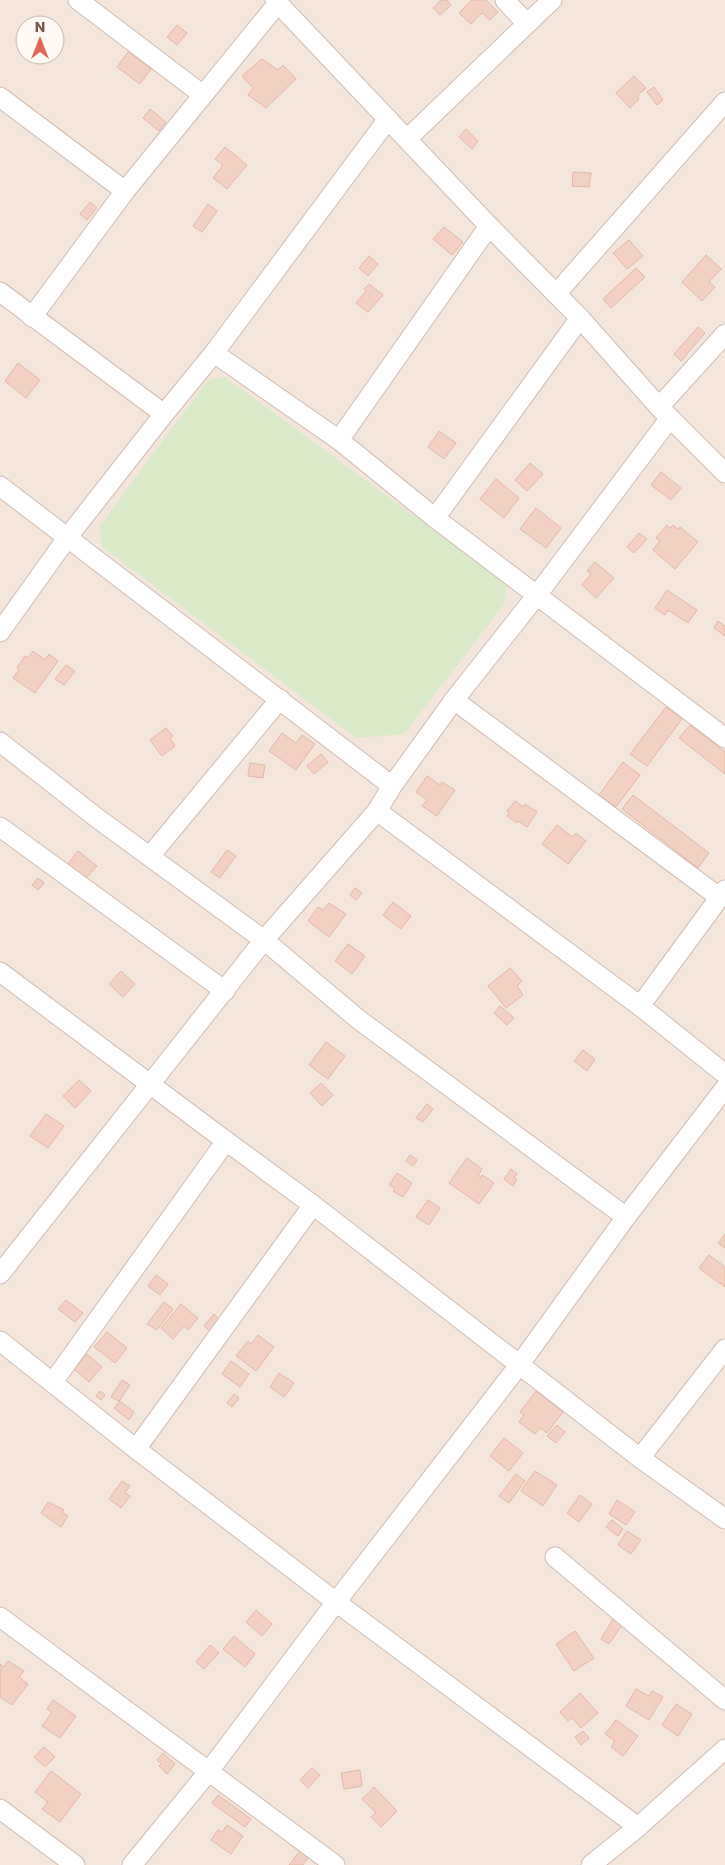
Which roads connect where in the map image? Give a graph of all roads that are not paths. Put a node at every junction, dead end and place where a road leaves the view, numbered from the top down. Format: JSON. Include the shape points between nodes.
{"nodes":[{"id":1,"x":78,"y":0,"type":"edge"},
{"id":2,"x":505,"y":0,"type":"edge"},
{"id":3,"x":552,"y":0,"type":"edge"},
{"id":4,"x":277,"y":2,"type":"edge"},
{"id":5,"x":526,"y":23,"type":"junction"},
{"id":6,"x":202,"y":95,"type":"junction"},
{"id":7,"x":0,"y":96,"type":"edge"},
{"id":8,"x":725,"y":102,"type":"edge"},
{"id":9,"x":388,"y":119,"type":"junction"},
{"id":10,"x":407,"y":139,"type":"junction"},
{"id":11,"x":125,"y":191,"type":"junction"},
{"id":12,"x":489,"y":226,"type":"junction"},
{"id":13,"x":0,"y":292,"type":"edge"},
{"id":14,"x":556,"y":294,"type":"junction"},
{"id":15,"x":32,"y":317,"type":"junction"},
{"id":16,"x":580,"y":318,"type":"junction"},
{"id":17,"x":725,"y":334,"type":"edge"},
{"id":18,"x":214,"y":353,"type":"junction"},
{"id":19,"x":665,"y":413,"type":"junction"},
{"id":20,"x":164,"y":414,"type":"junction"},
{"id":21,"x":339,"y":440,"type":"junction"},
{"id":22,"x":725,"y":473,"type":"edge"},
{"id":23,"x":0,"y":486,"type":"edge"},
{"id":24,"x":435,"y":518,"type":"junction"},
{"id":25,"x":67,"y":538,"type":"junction"},
{"id":26,"x":537,"y":595,"type":"junction"},
{"id":27,"x":0,"y":632,"type":"edge"},
{"id":28,"x":280,"y":699,"type":"junction"},
{"id":29,"x":454,"y":700,"type":"junction"},
{"id":30,"x":725,"y":738,"type":"edge"},
{"id":31,"x":0,"y":742,"type":"edge"},
{"id":32,"x":392,"y":786,"type":"junction"},
{"id":33,"x":377,"y":811,"type":"junction"},
{"id":34,"x":0,"y":827,"type":"edge"},
{"id":35,"x":150,"y":856,"type":"junction"},
{"id":36,"x":722,"y":894,"type":"edge"},
{"id":37,"x":264,"y":940,"type":"junction"},
{"id":38,"x":0,"y":972,"type":"edge"},
{"id":39,"x":225,"y":991,"type":"junction"},
{"id":40,"x":640,"y":1006,"type":"junction"},
{"id":41,"x":725,"y":1074,"type":"edge"},
{"id":42,"x":152,"y":1085,"type":"junction"},
{"id":43,"x":725,"y":1088,"type":"edge"},
{"id":44,"x":226,"y":1141,"type":"junction"},
{"id":45,"x":313,"y":1205,"type":"junction"},
{"id":46,"x":626,"y":1218,"type":"junction"},
{"id":47,"x":0,"y":1274,"type":"edge"},
{"id":48,"x":0,"y":1341,"type":"edge"},
{"id":49,"x":725,"y":1349,"type":"edge"},
{"id":50,"x":520,"y":1364,"type":"junction"},
{"id":51,"x":53,"y":1382,"type":"junction"},
{"id":52,"x":136,"y":1449,"type":"junction"},
{"id":53,"x":640,"y":1458,"type":"junction"},
{"id":54,"x":725,"y":1519,"type":"edge"},
{"id":55,"x":555,"y":1557,"type":"dead end"},
{"id":56,"x":336,"y":1602,"type":"junction"},
{"id":57,"x":0,"y":1616,"type":"edge"},
{"id":58,"x":725,"y":1700,"type":"edge"},
{"id":59,"x":725,"y":1748,"type":"edge"},
{"id":60,"x":209,"y":1770,"type":"junction"},
{"id":61,"x":0,"y":1809,"type":"edge"},
{"id":62,"x":638,"y":1827,"type":"junction"},
{"id":63,"x":75,"y":1865,"type":"edge"},
{"id":64,"x":132,"y":1865,"type":"edge"},
{"id":65,"x":335,"y":1865,"type":"edge"},
{"id":66,"x":591,"y":1865,"type":"edge"}],
"edges":[{"from":1,"to":6,"type":"street"},
{"from":2,"to":5,"type":"street"},
{"from":3,"to":5,"type":"street"},
{"from":4,"to":6,"type":"street"},
{"from":4,"to":9,"type":"street"},
{"from":5,"to":10,"type":"street"},
{"from":6,"to":11,"type":"street"},
{"from":7,"to":11,"type":"street"},
{"from":8,"to":14,"type":"street"},
{"from":9,"to":10,"type":"street"},
{"from":9,"to":18,"type":"street"},
{"from":10,"to":12,"type":"street"},
{"from":11,"to":15,"type":"street"},
{"from":12,"to":14,"type":"street"},
{"from":12,"to":21,"type":"street"},
{"from":13,"to":15,"type":"street"},
{"from":14,"to":16,"type":"street"},
{"from":15,"to":20,"type":"street"},
{"from":16,"to":19,"type":"street"},
{"from":16,"to":24,"type":"street"},
{"from":17,"to":19,"type":"street"},
{"from":18,"to":20,"type":"street"},
{"from":18,"to":21,"type":"street"},
{"from":19,"to":22,"type":"street"},
{"from":19,"to":26,"type":"street"},
{"from":20,"to":25,"type":"street"},
{"from":21,"to":24,"type":"street"},
{"from":23,"to":25,"type":"street"},
{"from":24,"to":26,"type":"street"},
{"from":25,"to":27,"type":"street"},
{"from":25,"to":28,"type":"street"},
{"from":26,"to":29,"type":"street"},
{"from":26,"to":30,"type":"street"},
{"from":28,"to":32,"type":"street"},
{"from":28,"to":35,"type":"street"},
{"from":29,"to":32,"type":"street"},
{"from":29,"to":36,"type":"street"},
{"from":31,"to":35,"type":"street"},
{"from":32,"to":33,"type":"street"},
{"from":33,"to":37,"type":"street"},
{"from":33,"to":40,"type":"street"},
{"from":34,"to":39,"type":"street"},
{"from":35,"to":37,"type":"street"},
{"from":36,"to":40,"type":"street"},
{"from":37,"to":39,"type":"street"},
{"from":37,"to":46,"type":"street","via":[[358,1019]]},
{"from":38,"to":42,"type":"street"},
{"from":39,"to":42,"type":"street"},
{"from":40,"to":41,"type":"street"},
{"from":42,"to":44,"type":"street"},
{"from":42,"to":47,"type":"street"},
{"from":43,"to":46,"type":"street"},
{"from":44,"to":45,"type":"street"},
{"from":44,"to":51,"type":"street"},
{"from":45,"to":50,"type":"street"},
{"from":45,"to":52,"type":"street"},
{"from":46,"to":50,"type":"street"},
{"from":48,"to":51,"type":"street"},
{"from":49,"to":53,"type":"street"},
{"from":50,"to":53,"type":"street"},
{"from":50,"to":56,"type":"street"},
{"from":51,"to":52,"type":"street"},
{"from":52,"to":56,"type":"street"},
{"from":53,"to":54,"type":"street"},
{"from":55,"to":58,"type":"street"},
{"from":56,"to":60,"type":"street"},
{"from":56,"to":62,"type":"street"},
{"from":57,"to":60,"type":"street"},
{"from":59,"to":62,"type":"street"},
{"from":60,"to":64,"type":"street"},
{"from":60,"to":65,"type":"street"},
{"from":61,"to":63,"type":"street"},
{"from":62,"to":66,"type":"street"}]}
